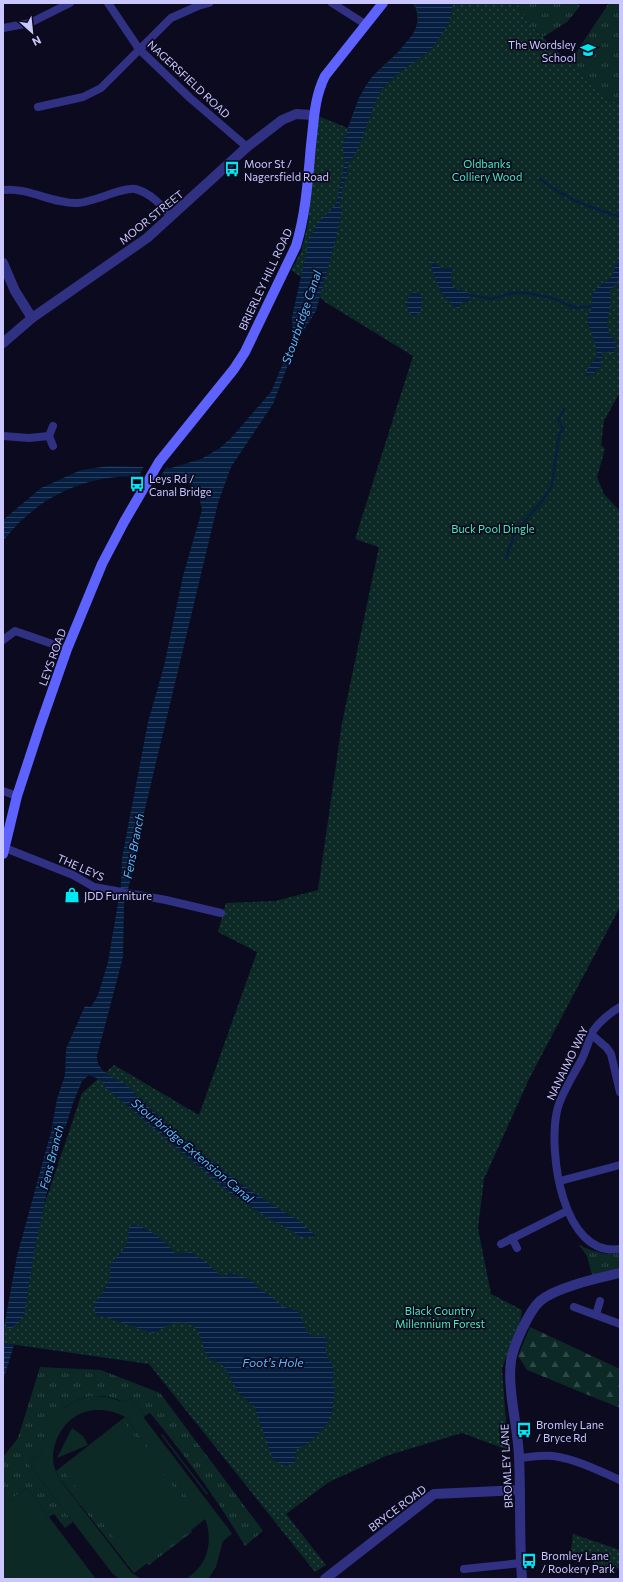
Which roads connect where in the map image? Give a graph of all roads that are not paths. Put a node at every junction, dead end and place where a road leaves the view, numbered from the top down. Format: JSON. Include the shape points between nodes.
{"nodes":[{"id":1,"x":70,"y":3,"type":"edge"},
{"id":2,"x":108,"y":3,"type":"edge"},
{"id":3,"x":209,"y":3,"type":"edge"},
{"id":4,"x":332,"y":3,"type":"edge"},
{"id":5,"x":384,"y":3,"type":"edge"},
{"id":6,"x":365,"y":24,"type":"junction"},
{"id":7,"x":3,"y":28,"type":"edge"},
{"id":8,"x":139,"y":49,"type":"junction"},
{"id":9,"x":38,"y":107,"type":"dead end"},
{"id":10,"x":313,"y":115,"type":"junction"},
{"id":11,"x":248,"y":147,"type":"junction"},
{"id":12,"x":3,"y":190,"type":"edge"},
{"id":13,"x":171,"y":217,"type":"junction"},
{"id":14,"x":3,"y":263,"type":"edge"},
{"id":15,"x":32,"y":318,"type":"junction"},
{"id":16,"x":3,"y":343,"type":"edge"},
{"id":17,"x":53,"y":426,"type":"dead end"},
{"id":18,"x":3,"y":436,"type":"edge"},
{"id":19,"x":49,"y":436,"type":"junction"},
{"id":20,"x":53,"y":446,"type":"dead end"},
{"id":21,"x":148,"y":478,"type":"joint"},
{"id":22,"x":3,"y":640,"type":"edge"},
{"id":23,"x":67,"y":649,"type":"junction"},
{"id":24,"x":3,"y":791,"type":"edge"},
{"id":25,"x":17,"y":796,"type":"junction"},
{"id":26,"x":4,"y":851,"type":"edge"},
{"id":27,"x":220,"y":913,"type":"dead end"},
{"id":28,"x":620,"y":1006,"type":"edge"},
{"id":29,"x":592,"y":1035,"type":"junction"},
{"id":30,"x":620,"y":1092,"type":"edge"},
{"id":31,"x":620,"y":1165,"type":"edge"},
{"id":32,"x":560,"y":1181,"type":"junction"},
{"id":33,"x":567,"y":1211,"type":"junction"},
{"id":34,"x":512,"y":1238,"type":"junction"},
{"id":35,"x":501,"y":1244,"type":"dead end"},
{"id":36,"x":517,"y":1248,"type":"dead end"},
{"id":37,"x":620,"y":1249,"type":"edge"},
{"id":38,"x":620,"y":1273,"type":"edge"},
{"id":39,"x":600,"y":1301,"type":"dead end"},
{"id":40,"x":574,"y":1307,"type":"dead end"},
{"id":41,"x":596,"y":1315,"type":"junction"},
{"id":42,"x":620,"y":1324,"type":"edge"},
{"id":43,"x":519,"y":1458,"type":"junction"},
{"id":44,"x":620,"y":1480,"type":"edge"},
{"id":45,"x":520,"y":1490,"type":"junction"},
{"id":46,"x":520,"y":1563,"type":"junction"},
{"id":47,"x":464,"y":1569,"type":"dead end"},
{"id":48,"x":325,"y":1579,"type":"edge"},
{"id":49,"x":522,"y":1579,"type":"edge"}],
"edges":[{"from":1,"to":7,"type":"street","via":[[30,23]]},
{"from":2,"to":8,"type":"street","name":"NAGERSFIELD ROAD"},
{"from":3,"to":8,"type":"street","via":[[171,18]]},
{"from":4,"to":6,"type":"street"},
{"from":5,"to":6,"type":"main road","name":"BRIERLEY HILL ROAD"},
{"from":6,"to":10,"type":"main road","name":"BRIERLEY HILL ROAD","via":[[325,76],[319,87]]},
{"from":8,"to":9,"type":"street","via":[[101,88],[83,97]]},
{"from":8,"to":11,"type":"street","name":"NAGERSFIELD ROAD","via":[[190,98]]},
{"from":10,"to":11,"type":"street","name":"MOOR STREET","via":[[296,114],[282,120]]},
{"from":10,"to":21,"type":"main road","name":"BRIERLEY HILL ROAD","via":[[308,182],[296,246],[245,352],[234,369],[168,448]]},
{"from":11,"to":13,"type":"street","name":"MOOR STREET"},
{"from":12,"to":13,"type":"street","via":[[24,191],[58,201],[79,203],[134,189],[156,200]]},
{"from":13,"to":15,"type":"street","name":"MOOR STREET","via":[[136,246]]},
{"from":14,"to":15,"type":"street"},
{"from":15,"to":16,"type":"street","name":"MOOR STREET"},
{"from":17,"to":19,"type":"street"},
{"from":18,"to":19,"type":"street"},
{"from":19,"to":20,"type":"street"},
{"from":21,"to":23,"type":"main road","name":"LEYS ROAD","via":[[102,564]]},
{"from":22,"to":23,"type":"street","via":[[15,631]]},
{"from":23,"to":25,"type":"main road","name":"LEYS ROAD"},
{"from":24,"to":25,"type":"street"},
{"from":25,"to":26,"type":"main road","name":"LEYS ROAD"},
{"from":26,"to":27,"type":"street","name":"THE LEYS","via":[[73,875],[94,888]]},
{"from":28,"to":29,"type":"street","name":"NANAIMO WAY","via":[[594,1030]]},
{"from":29,"to":30,"type":"street","via":[[611,1054]]},
{"from":29,"to":32,"type":"street","name":"NANAIMO WAY","via":[[557,1109],[553,1134]]},
{"from":31,"to":32,"type":"street"},
{"from":32,"to":33,"type":"street","name":"NANAIMO WAY"},
{"from":33,"to":34,"type":"street"},
{"from":33,"to":37,"type":"street","name":"NANAIMO WAY","via":[[584,1239],[602,1249]]},
{"from":34,"to":35,"type":"street"},
{"from":34,"to":36,"type":"street"},
{"from":38,"to":43,"type":"street","name":"BROMLEY LANE","via":[[546,1296],[536,1306],[525,1325],[513,1354],[509,1376]]},
{"from":39,"to":41,"type":"street"},
{"from":40,"to":41,"type":"street"},
{"from":41,"to":42,"type":"street"},
{"from":43,"to":44,"type":"street","via":[[552,1456]]},
{"from":43,"to":45,"type":"street","name":"BROMLEY LANE"},
{"from":45,"to":46,"type":"street","name":"BROMLEY LANE"},
{"from":45,"to":48,"type":"street","name":"BRYCE ROAD","via":[[434,1494]]},
{"from":46,"to":47,"type":"street"},
{"from":46,"to":49,"type":"street","name":"BROMLEY LANE"}]}
